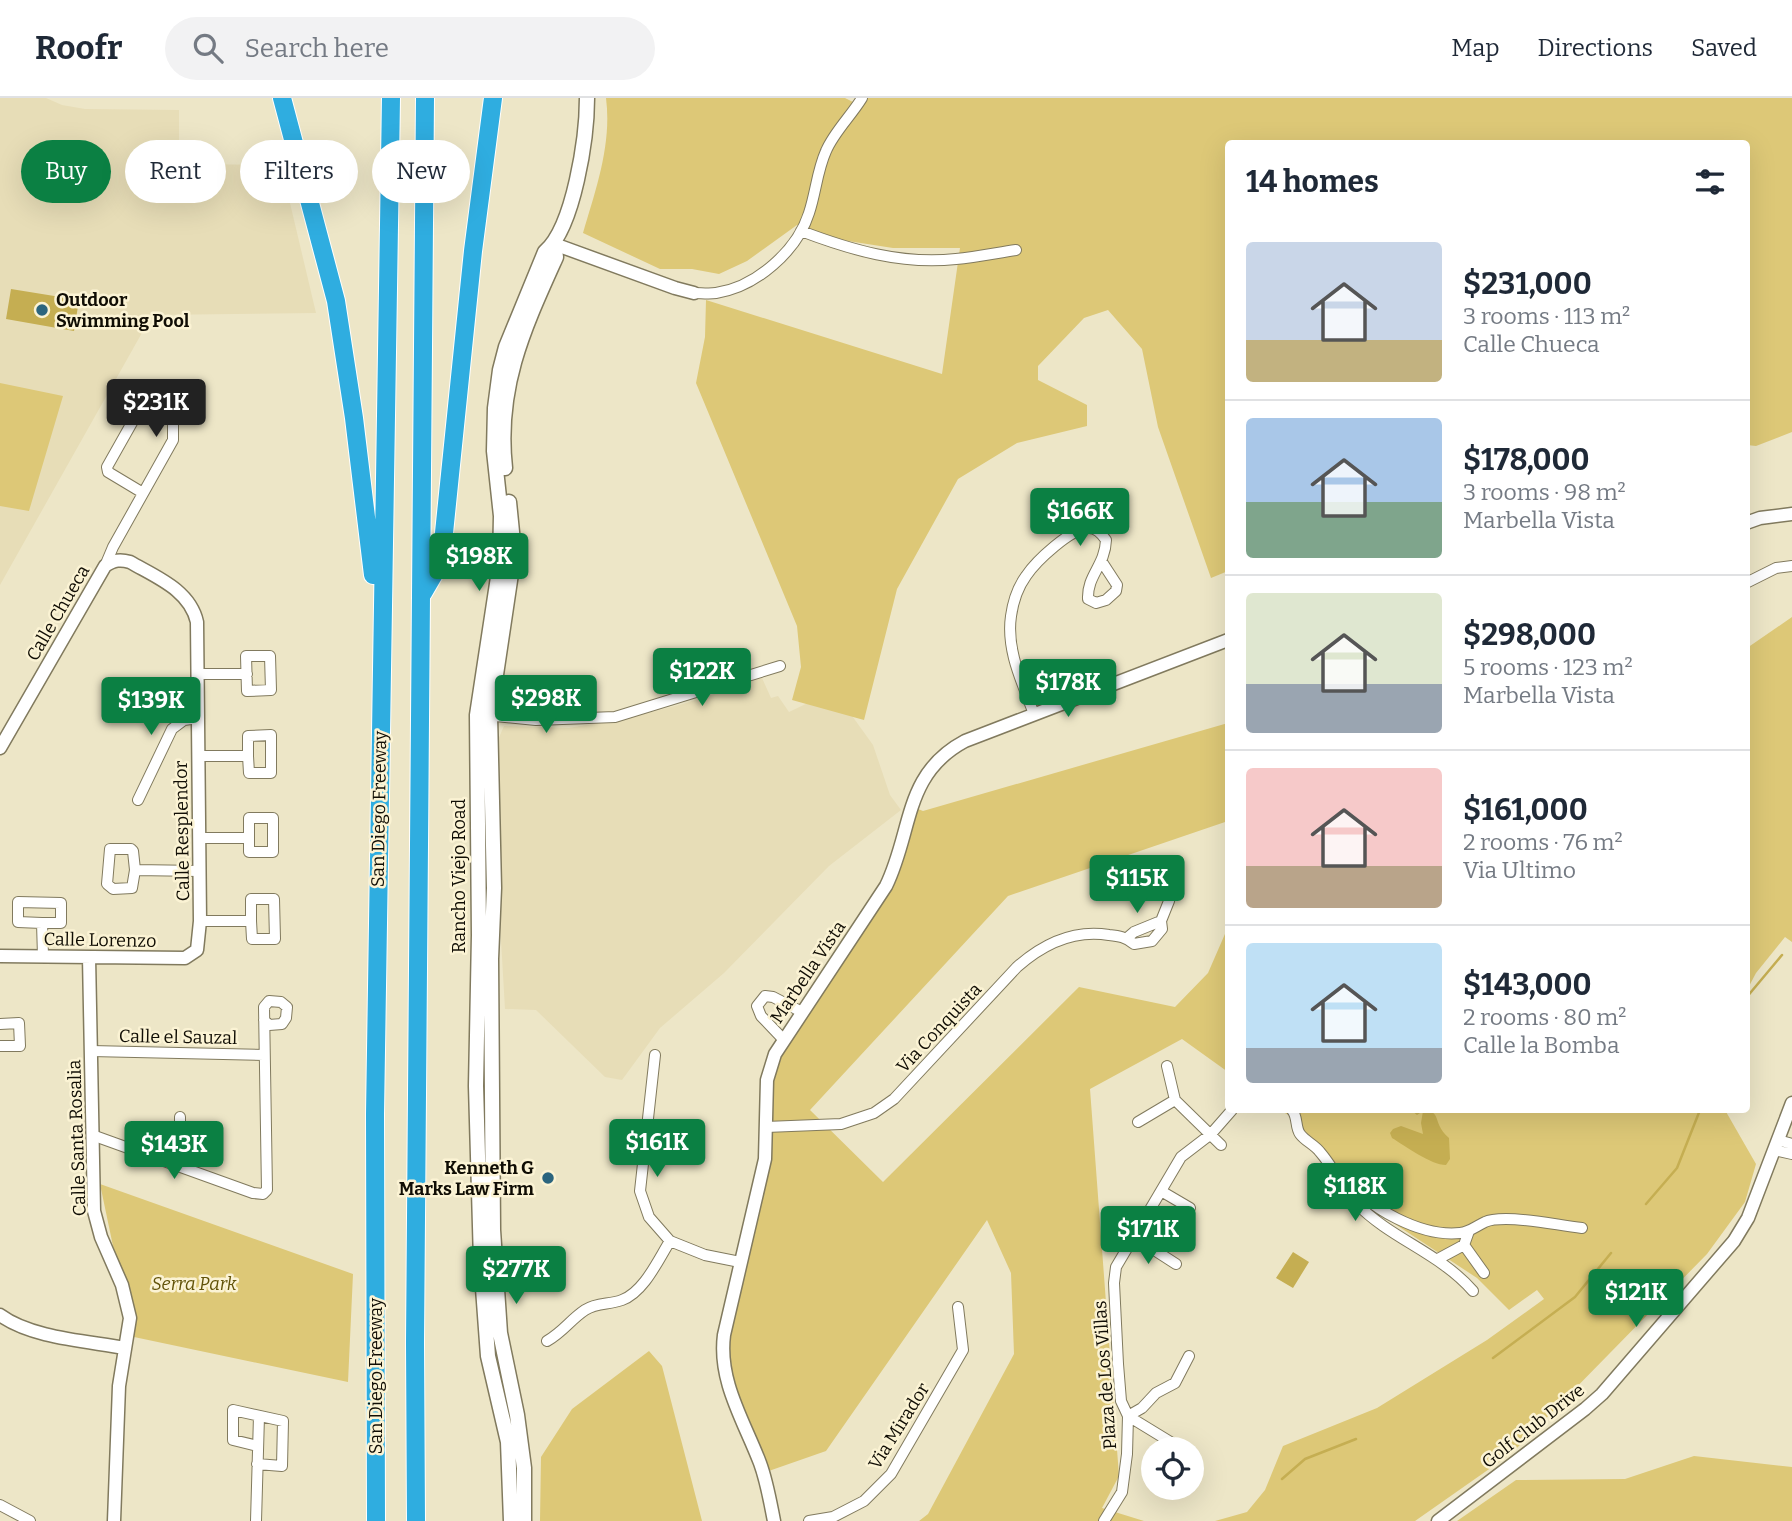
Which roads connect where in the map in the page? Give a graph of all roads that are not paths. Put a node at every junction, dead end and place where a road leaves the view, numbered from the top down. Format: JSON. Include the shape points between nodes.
{"nodes":[{"id":1,"x":282,"y":98,"type":"edge"},
{"id":2,"x":494,"y":98,"type":"edge"},
{"id":3,"x":587,"y":98,"type":"edge"},
{"id":4,"x":862,"y":98,"type":"edge"},
{"id":5,"x":391,"y":106,"type":"edge"},
{"id":6,"x":425,"y":107,"type":"edge"},
{"id":7,"x":801,"y":231,"type":"junction"},
{"id":8,"x":554,"y":244,"type":"junction"},
{"id":9,"x":1016,"y":250,"type":"dead end"},
{"id":10,"x":694,"y":293,"type":"joint"},
{"id":11,"x":143,"y":493,"type":"junction"},
{"id":12,"x":1792,"y":514,"type":"edge"},
{"id":13,"x":1750,"y":522,"type":"edge"},
{"id":14,"x":1102,"y":562,"type":"dead end"},
{"id":15,"x":105,"y":566,"type":"junction"},
{"id":16,"x":1792,"y":566,"type":"edge"},
{"id":17,"x":1750,"y":581,"type":"edge"},
{"id":18,"x":423,"y":593,"type":"junction"},
{"id":19,"x":1225,"y":641,"type":"edge"},
{"id":20,"x":381,"y":644,"type":"junction"},
{"id":21,"x":780,"y":666,"type":"dead end"},
{"id":22,"x":197,"y":674,"type":"junction"},
{"id":23,"x":247,"y":674,"type":"junction"},
{"id":24,"x":1034,"y":714,"type":"junction"},
{"id":25,"x":484,"y":715,"type":"junction"},
{"id":26,"x":198,"y":718,"type":"junction"},
{"id":27,"x":0,"y":748,"type":"edge"},
{"id":28,"x":248,"y":755,"type":"junction"},
{"id":29,"x":198,"y":756,"type":"junction"},
{"id":30,"x":138,"y":800,"type":"dead end"},
{"id":31,"x":200,"y":838,"type":"junction"},
{"id":32,"x":249,"y":838,"type":"dead end"},
{"id":33,"x":1177,"y":861,"type":"dead end"},
{"id":34,"x":135,"y":870,"type":"junction"},
{"id":35,"x":200,"y":871,"type":"junction"},
{"id":36,"x":200,"y":921,"type":"junction"},
{"id":37,"x":251,"y":921,"type":"junction"},
{"id":38,"x":42,"y":923,"type":"junction"},
{"id":39,"x":197,"y":950,"type":"joint"},
{"id":40,"x":0,"y":956,"type":"edge"},
{"id":41,"x":43,"y":956,"type":"junction"},
{"id":42,"x":89,"y":957,"type":"junction"},
{"id":43,"x":802,"y":1012,"type":"junction"},
{"id":44,"x":264,"y":1020,"type":"dead end"},
{"id":45,"x":0,"y":1024,"type":"edge"},
{"id":46,"x":783,"y":1039,"type":"junction"},
{"id":47,"x":0,"y":1046,"type":"edge"},
{"id":48,"x":91,"y":1051,"type":"junction"},
{"id":49,"x":264,"y":1055,"type":"junction"},
{"id":50,"x":655,"y":1055,"type":"dead end"},
{"id":51,"x":1167,"y":1066,"type":"dead end"},
{"id":52,"x":1175,"y":1100,"type":"junction"},
{"id":53,"x":1792,"y":1103,"type":"edge"},
{"id":54,"x":1229,"y":1113,"type":"edge"},
{"id":55,"x":1294,"y":1113,"type":"edge"},
{"id":56,"x":180,"y":1116,"type":"dead end"},
{"id":57,"x":1138,"y":1122,"type":"dead end"},
{"id":58,"x":766,"y":1127,"type":"junction"},
{"id":59,"x":1211,"y":1134,"type":"junction"},
{"id":60,"x":92,"y":1135,"type":"junction"},
{"id":61,"x":1792,"y":1144,"type":"edge"},
{"id":62,"x":1776,"y":1145,"type":"junction"},
{"id":63,"x":1221,"y":1146,"type":"dead end"},
{"id":64,"x":1792,"y":1154,"type":"edge"},
{"id":65,"x":180,"y":1167,"type":"junction"},
{"id":66,"x":1334,"y":1174,"type":"junction"},
{"id":67,"x":1161,"y":1191,"type":"junction"},
{"id":68,"x":1190,"y":1208,"type":"dead end"},
{"id":69,"x":1582,"y":1228,"type":"dead end"},
{"id":70,"x":1469,"y":1231,"type":"junction"},
{"id":71,"x":1132,"y":1240,"type":"junction"},
{"id":72,"x":670,"y":1241,"type":"junction"},
{"id":73,"x":1464,"y":1245,"type":"junction"},
{"id":74,"x":1438,"y":1259,"type":"junction"},
{"id":75,"x":740,"y":1262,"type":"junction"},
{"id":76,"x":1176,"y":1264,"type":"dead end"},
{"id":77,"x":1484,"y":1273,"type":"dead end"},
{"id":78,"x":1473,"y":1291,"type":"dead end"},
{"id":79,"x":958,"y":1307,"type":"dead end"},
{"id":80,"x":0,"y":1315,"type":"edge"},
{"id":81,"x":547,"y":1341,"type":"dead end"},
{"id":82,"x":125,"y":1348,"type":"junction"},
{"id":83,"x":1189,"y":1356,"type":"dead end"},
{"id":84,"x":259,"y":1416,"type":"junction"},
{"id":85,"x":1128,"y":1416,"type":"junction"},
{"id":86,"x":1162,"y":1437,"type":"edge"},
{"id":87,"x":258,"y":1446,"type":"junction"},
{"id":88,"x":257,"y":1464,"type":"junction"},
{"id":89,"x":0,"y":1505,"type":"edge"},
{"id":90,"x":30,"y":1521,"type":"edge"},
{"id":91,"x":114,"y":1521,"type":"edge"},
{"id":92,"x":256,"y":1521,"type":"edge"},
{"id":93,"x":376,"y":1521,"type":"edge"},
{"id":94,"x":416,"y":1521,"type":"edge"},
{"id":95,"x":511,"y":1521,"type":"edge"},
{"id":96,"x":524,"y":1521,"type":"edge"},
{"id":97,"x":774,"y":1521,"type":"edge"},
{"id":98,"x":808,"y":1521,"type":"edge"},
{"id":99,"x":1104,"y":1521,"type":"edge"},
{"id":100,"x":1438,"y":1521,"type":"edge"}],
"edges":[{"from":1,"to":20,"type":"highway","via":[[336,301],[355,418]]},
{"from":2,"to":18,"type":"highway","via":[[473,251],[441,562]]},
{"from":3,"to":8,"type":"main road","name":"Rancho Viejo Road","via":[[586,132],[568,217]]},
{"from":4,"to":7,"type":"street","via":[[827,148]]},
{"from":5,"to":20,"type":"highway","name":"San Diego Freeway"},
{"from":6,"to":18,"type":"highway"},
{"from":7,"to":9,"type":"street","via":[[872,255],[914,261],[956,260]]},
{"from":7,"to":10,"type":"street","via":[[779,259],[749,281],[715,293]]},
{"from":8,"to":10,"type":"street"},
{"from":8,"to":25,"type":"main road","name":"Rancho Viejo Road","via":[[555,257],[509,374],[503,454],[510,593]]},
{"from":11,"to":11,"type":"street","name":"Calle Chueca","via":[[107,467],[147,396],[162,391],[173,398],[173,440]]},
{"from":11,"to":15,"type":"street","name":"Calle Chueca"},
{"from":12,"to":13,"type":"street"},
{"from":14,"to":24,"type":"street","via":[[1106,540],[1101,532],[1082,530],[1046,552],[1017,592],[1010,642]]},
{"from":15,"to":22,"type":"street","name":"Calle Resplendor","via":[[122,559],[130,562],[186,598],[197,622]]},
{"from":15,"to":27,"type":"street","name":"Calle Chueca"},
{"from":16,"to":17,"type":"street"},
{"from":18,"to":94,"type":"highway"},
{"from":19,"to":24,"type":"street","name":"Marbella Vista"},
{"from":20,"to":93,"type":"highway","name":"San Diego Freeway"},
{"from":21,"to":25,"type":"street","via":[[614,717],[536,720]]},
{"from":22,"to":23,"type":"street"},
{"from":22,"to":26,"type":"street","name":"Calle Resplendor"},
{"from":23,"to":23,"type":"street","via":[[246,656],[270,656],[271,690],[247,691]]},
{"from":24,"to":43,"type":"street","name":"Marbella Vista","via":[[957,746],[928,771],[913,798],[886,886]]},
{"from":25,"to":95,"type":"main road","name":"Rancho Viejo Road","via":[[476,1086],[481,1261],[488,1356],[508,1442]]},
{"from":25,"to":96,"type":"main road","name":"Rancho Viejo Road","via":[[494,888],[494,1230],[500,1333],[524,1468]]},
{"from":26,"to":29,"type":"street","name":"Calle Resplendor"},
{"from":26,"to":30,"type":"street","via":[[184,720],[172,730]]},
{"from":28,"to":28,"type":"street","via":[[248,736],[271,736],[271,773],[249,773]]},
{"from":28,"to":29,"type":"street"},
{"from":29,"to":31,"type":"street","name":"Calle Resplendor"},
{"from":31,"to":32,"type":"street"},
{"from":31,"to":35,"type":"street","name":"Calle Resplendor"},
{"from":33,"to":58,"type":"street","name":"Via Conquista","via":[[1161,921],[1127,938],[1075,934],[1033,953],[894,1099],[874,1113],[841,1124]]},
{"from":34,"to":34,"type":"street","via":[[131,849],[113,848],[107,884],[113,889],[132,888]]},
{"from":34,"to":35,"type":"street"},
{"from":35,"to":36,"type":"street","name":"Calle Resplendor"},
{"from":36,"to":37,"type":"street"},
{"from":36,"to":39,"type":"street","name":"Calle Resplendor"},
{"from":37,"to":37,"type":"street","via":[[251,899],[274,898],[275,939],[252,939]]},
{"from":38,"to":38,"type":"street","via":[[61,923],[61,903],[18,902],[18,922]]},
{"from":38,"to":41,"type":"street"},
{"from":39,"to":42,"type":"street","name":"Calle Lorenzo","via":[[185,958]]},
{"from":40,"to":41,"type":"street","name":"Calle Lorenzo"},
{"from":41,"to":42,"type":"street","name":"Calle Lorenzo"},
{"from":42,"to":48,"type":"street","name":"Calle Santa Rosalia"},
{"from":43,"to":46,"type":"street","name":"Marbella Vista"},
{"from":43,"to":46,"type":"street","via":[[765,996],[758,1006],[761,1016]]},
{"from":44,"to":49,"type":"street"},
{"from":45,"to":47,"type":"street","via":[[19,1023],[20,1046]]},
{"from":46,"to":58,"type":"street","name":"Marbella Vista","via":[[766,1080]]},
{"from":48,"to":49,"type":"street","name":"Calle el Sauzal"},
{"from":48,"to":60,"type":"street","name":"Calle Santa Rosalia"},
{"from":49,"to":65,"type":"street","via":[[267,1190],[253,1193]]},
{"from":50,"to":72,"type":"street","via":[[640,1191],[649,1217]]},
{"from":51,"to":52,"type":"street"},
{"from":52,"to":57,"type":"street"},
{"from":52,"to":59,"type":"street"},
{"from":53,"to":62,"type":"street","name":"Golf Club Drive"},
{"from":54,"to":59,"type":"street","name":"Plaza de Los Villas"},
{"from":55,"to":66,"type":"street","via":[[1301,1135],[1320,1152]]},
{"from":56,"to":65,"type":"street"},
{"from":58,"to":75,"type":"street","name":"Marbella Vista","via":[[765,1159]]},
{"from":59,"to":63,"type":"street"},
{"from":59,"to":67,"type":"street","name":"Plaza de Los Villas","via":[[1183,1154]]},
{"from":60,"to":65,"type":"street"},
{"from":60,"to":82,"type":"street","name":"Calle Santa Rosalia","via":[[94,1211],[130,1318]]},
{"from":61,"to":62,"type":"street"},
{"from":62,"to":64,"type":"street"},
{"from":62,"to":100,"type":"street","name":"Golf Club Drive","via":[[1748,1218],[1734,1241],[1602,1394]]},
{"from":66,"to":70,"type":"street","via":[[1348,1177],[1385,1213],[1426,1228]]},
{"from":66,"to":74,"type":"street","via":[[1356,1204]]},
{"from":67,"to":68,"type":"street"},
{"from":67,"to":71,"type":"street","name":"Plaza de Los Villas"},
{"from":69,"to":70,"type":"street","via":[[1508,1219],[1487,1221]]},
{"from":70,"to":73,"type":"street"},
{"from":71,"to":76,"type":"street"},
{"from":71,"to":85,"type":"street","name":"Plaza de Los Villas","via":[[1116,1267],[1114,1283],[1121,1401]]},
{"from":72,"to":75,"type":"street"},
{"from":72,"to":81,"type":"street","via":[[629,1297],[585,1310]]},
{"from":73,"to":74,"type":"street"},
{"from":73,"to":77,"type":"street"},
{"from":74,"to":78,"type":"street"},
{"from":75,"to":97,"type":"street","name":"Marbella Vista","via":[[724,1335],[723,1364],[763,1473]]},
{"from":79,"to":98,"type":"street","name":"Via Mirador","via":[[962,1350],[891,1474],[864,1501],[834,1517]]},
{"from":80,"to":82,"type":"street","via":[[11,1324],[36,1331]]},
{"from":82,"to":91,"type":"street","name":"Calle Santa Rosalia","via":[[119,1386]]},
{"from":83,"to":85,"type":"street","via":[[1175,1383],[1156,1392]]},
{"from":84,"to":87,"type":"street"},
{"from":84,"to":87,"type":"street","via":[[233,1410],[233,1440]]},
{"from":84,"to":88,"type":"street","via":[[283,1422],[282,1466]]},
{"from":85,"to":86,"type":"street"},
{"from":85,"to":99,"type":"street","name":"Plaza de Los Villas","via":[[1124,1485]]},
{"from":87,"to":88,"type":"street"},
{"from":88,"to":92,"type":"street"},
{"from":89,"to":90,"type":"street"}]}
